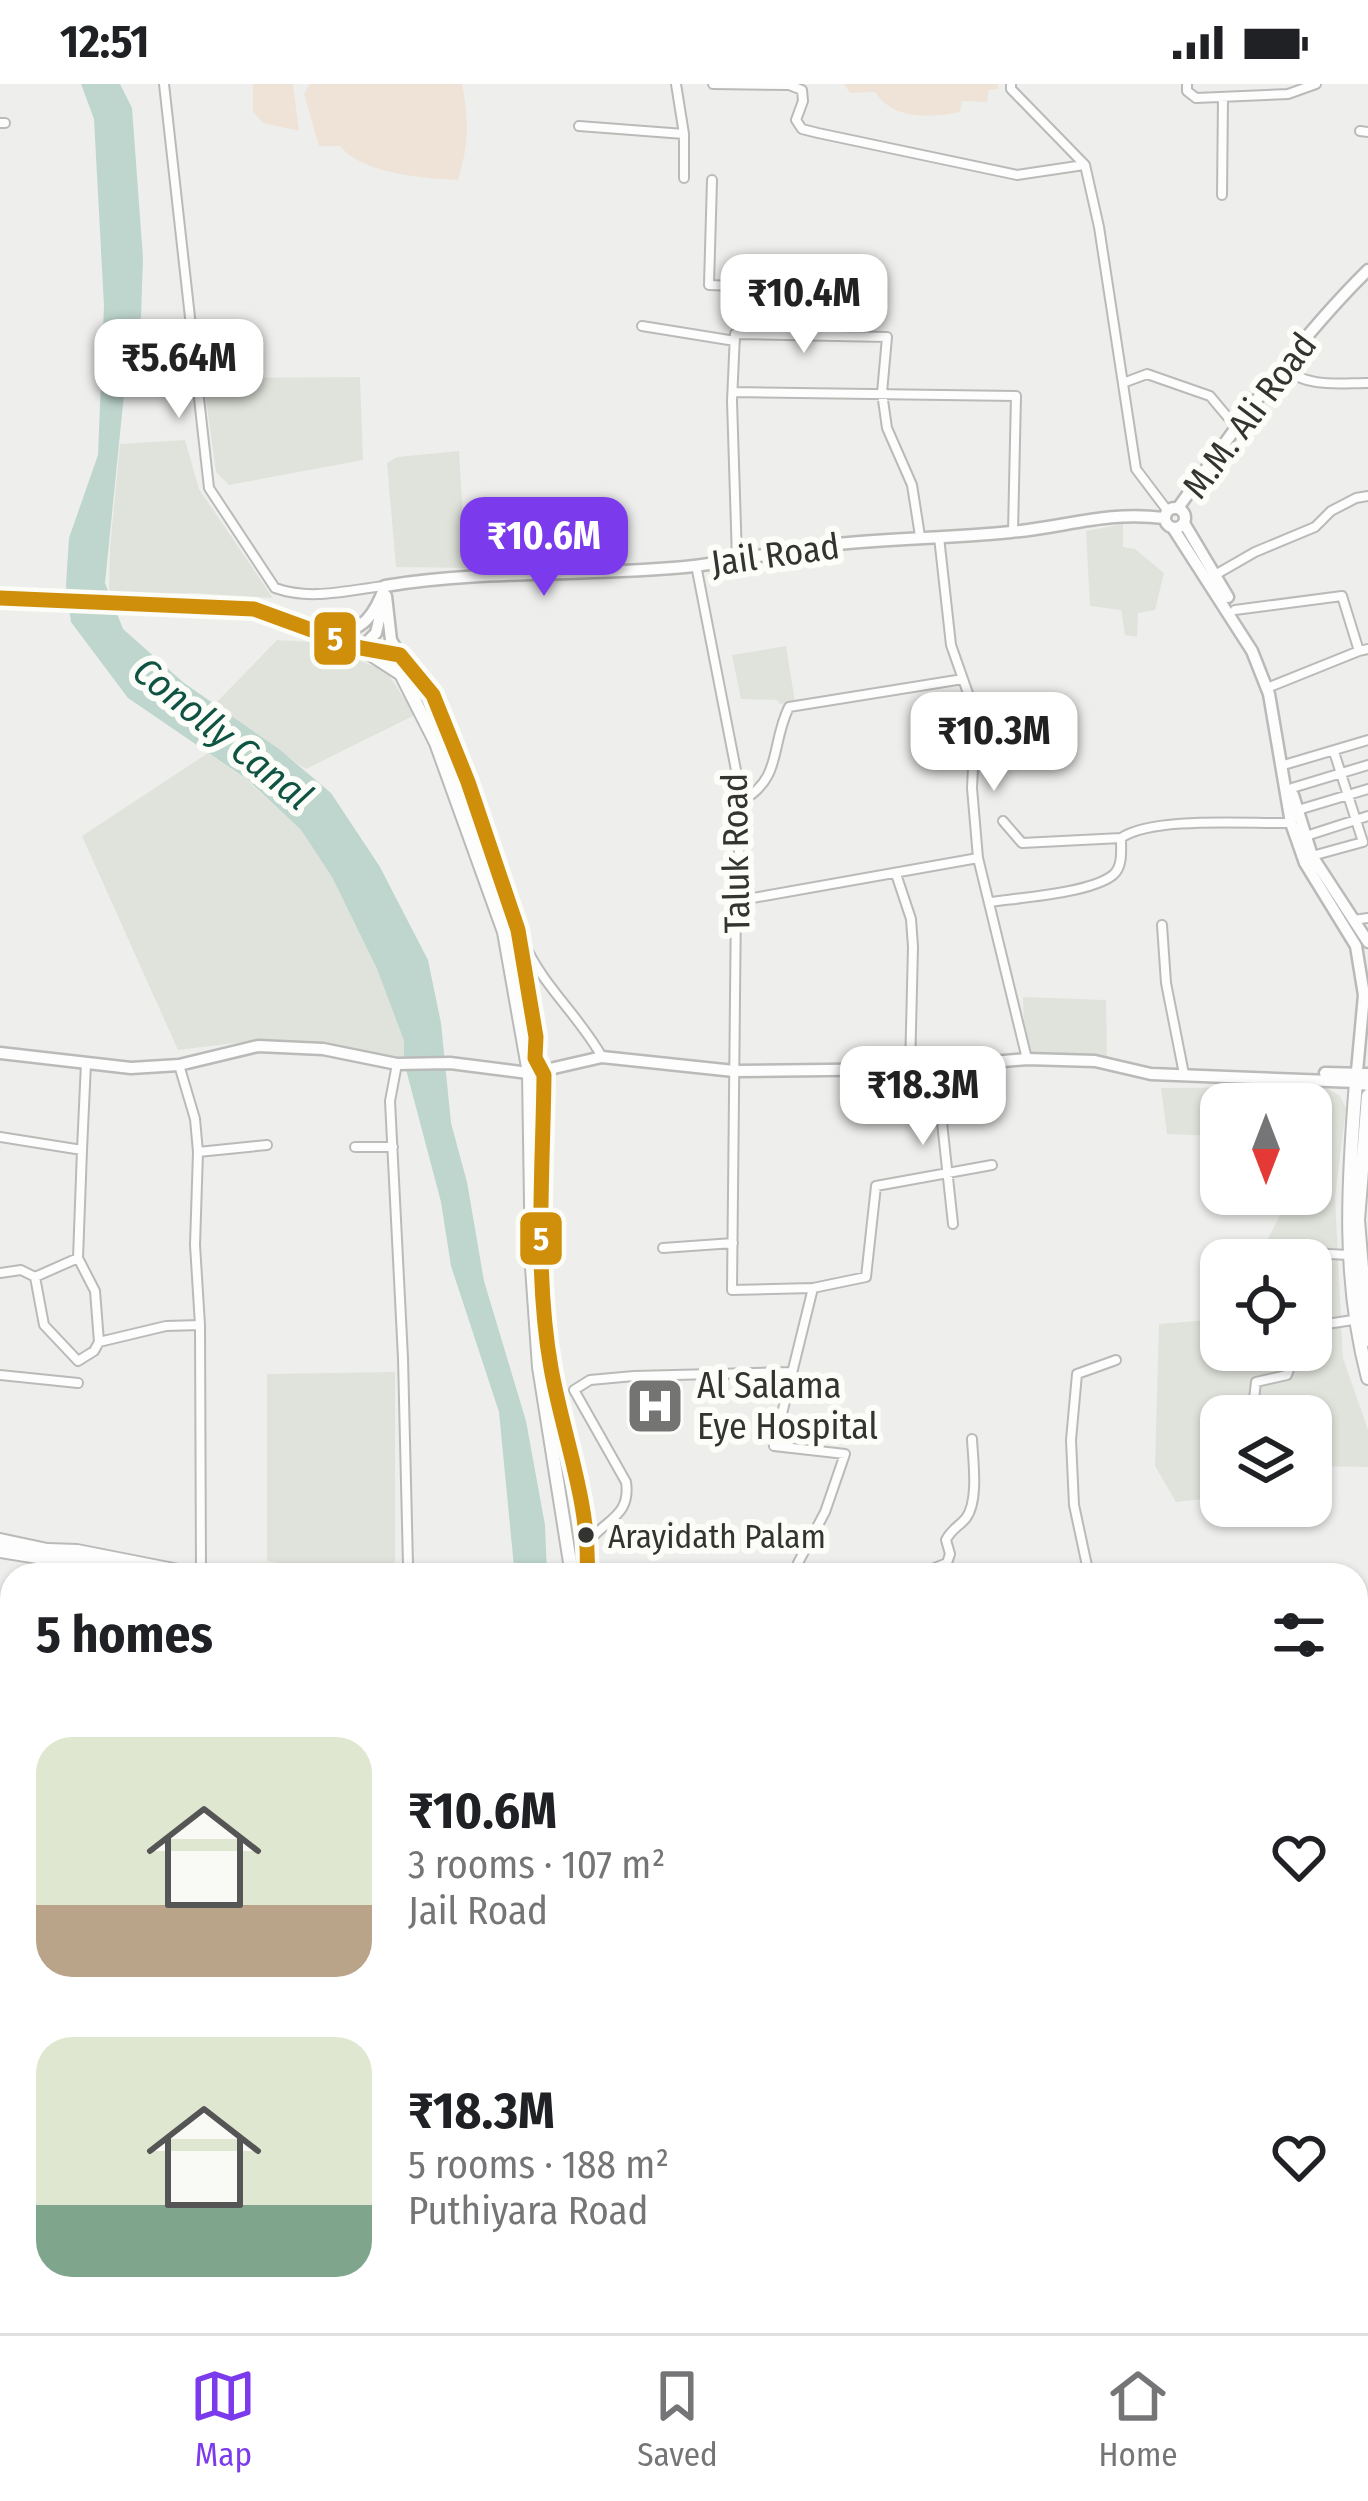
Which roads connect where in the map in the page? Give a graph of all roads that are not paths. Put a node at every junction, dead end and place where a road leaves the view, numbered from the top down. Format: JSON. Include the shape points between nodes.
{"nodes":[{"id":1,"x":164,"y":84,"type":"edge"},
{"id":2,"x":676,"y":84,"type":"edge"},
{"id":3,"x":713,"y":84,"type":"edge"},
{"id":4,"x":1011,"y":84,"type":"edge"},
{"id":5,"x":1187,"y":84,"type":"edge"},
{"id":6,"x":1316,"y":84,"type":"edge"},
{"id":7,"x":1223,"y":98,"type":"junction"},
{"id":8,"x":579,"y":126,"type":"dead end"},
{"id":9,"x":684,"y":134,"type":"junction"},
{"id":10,"x":1085,"y":165,"type":"junction"},
{"id":11,"x":684,"y":178,"type":"dead end"},
{"id":12,"x":712,"y":180,"type":"dead end"},
{"id":13,"x":1222,"y":195,"type":"dead end"},
{"id":14,"x":1368,"y":270,"type":"edge"},
{"id":15,"x":643,"y":326,"type":"dead end"},
{"id":16,"x":763,"y":333,"type":"junction"},
{"id":17,"x":735,"y":340,"type":"junction"},
{"id":18,"x":1283,"y":368,"type":"junction"},
{"id":19,"x":1123,"y":382,"type":"junction"},
{"id":20,"x":1368,"y":383,"type":"edge"},
{"id":21,"x":734,"y":392,"type":"junction"},
{"id":22,"x":882,"y":393,"type":"junction"},
{"id":23,"x":1236,"y":428,"type":"junction"},
{"id":24,"x":1368,"y":496,"type":"edge"},
{"id":25,"x":1173,"y":517,"type":"junction"},
{"id":26,"x":1013,"y":532,"type":"junction"},
{"id":27,"x":938,"y":535,"type":"junction"},
{"id":28,"x":920,"y":536,"type":"junction"},
{"id":29,"x":737,"y":559,"type":"junction"},
{"id":30,"x":696,"y":566,"type":"junction"},
{"id":31,"x":1215,"y":575,"type":"junction"},
{"id":32,"x":386,"y":586,"type":"junction"},
{"id":33,"x":0,"y":598,"type":"edge"},
{"id":34,"x":1235,"y":610,"type":"junction"},
{"id":35,"x":330,"y":635,"type":"junction"},
{"id":36,"x":361,"y":648,"type":"junction"},
{"id":37,"x":1364,"y":650,"type":"edge"},
{"id":38,"x":400,"y":655,"type":"junction"},
{"id":39,"x":963,"y":680,"type":"junction"},
{"id":40,"x":1272,"y":686,"type":"junction"},
{"id":41,"x":1368,"y":740,"type":"edge"},
{"id":42,"x":1334,"y":752,"type":"junction"},
{"id":43,"x":1287,"y":764,"type":"junction"},
{"id":44,"x":1368,"y":765,"type":"edge"},
{"id":45,"x":1341,"y":773,"type":"junction"},
{"id":46,"x":1292,"y":788,"type":"junction"},
{"id":47,"x":1368,"y":789,"type":"edge"},
{"id":48,"x":1349,"y":796,"type":"junction"},
{"id":49,"x":742,"y":801,"type":"junction"},
{"id":50,"x":1368,"y":816,"type":"edge"},
{"id":51,"x":1294,"y":817,"type":"junction"},
{"id":52,"x":1356,"y":820,"type":"junction"},
{"id":53,"x":1003,"y":821,"type":"dead end"},
{"id":54,"x":1121,"y":838,"type":"junction"},
{"id":55,"x":1303,"y":841,"type":"junction"},
{"id":56,"x":1366,"y":841,"type":"edge"},
{"id":57,"x":1312,"y":856,"type":"junction"},
{"id":58,"x":979,"y":858,"type":"junction"},
{"id":59,"x":896,"y":874,"type":"junction"},
{"id":60,"x":736,"y":901,"type":"junction"},
{"id":61,"x":990,"y":902,"type":"junction"},
{"id":62,"x":1368,"y":918,"type":"edge"},
{"id":63,"x":1353,"y":920,"type":"junction"},
{"id":64,"x":1162,"y":925,"type":"dead end"},
{"id":65,"x":518,"y":930,"type":"junction"},
{"id":66,"x":1368,"y":942,"type":"edge"},
{"id":67,"x":0,"y":1053,"type":"edge"},
{"id":68,"x":602,"y":1057,"type":"junction"},
{"id":69,"x":1027,"y":1059,"type":"junction"},
{"id":70,"x":86,"y":1063,"type":"junction"},
{"id":71,"x":179,"y":1064,"type":"junction"},
{"id":72,"x":397,"y":1064,"type":"junction"},
{"id":73,"x":936,"y":1067,"type":"junction"},
{"id":74,"x":910,"y":1069,"type":"junction"},
{"id":75,"x":734,"y":1071,"type":"junction"},
{"id":76,"x":536,"y":1074,"type":"junction"},
{"id":77,"x":1184,"y":1074,"type":"junction"},
{"id":78,"x":1362,"y":1078,"type":"edge"},
{"id":79,"x":1368,"y":1096,"type":"edge"},
{"id":80,"x":0,"y":1137,"type":"edge"},
{"id":81,"x":267,"y":1145,"type":"dead end"},
{"id":82,"x":355,"y":1147,"type":"dead end"},
{"id":83,"x":393,"y":1148,"type":"junction"},
{"id":84,"x":82,"y":1150,"type":"junction"},
{"id":85,"x":198,"y":1152,"type":"junction"},
{"id":86,"x":992,"y":1165,"type":"dead end"},
{"id":87,"x":948,"y":1176,"type":"junction"},
{"id":88,"x":952,"y":1224,"type":"dead end"},
{"id":89,"x":733,"y":1244,"type":"junction"},
{"id":90,"x":663,"y":1249,"type":"dead end"},
{"id":91,"x":1332,"y":1254,"type":"edge"},
{"id":92,"x":1351,"y":1255,"type":"junction"},
{"id":93,"x":78,"y":1258,"type":"junction"},
{"id":94,"x":0,"y":1273,"type":"edge"},
{"id":95,"x":35,"y":1277,"type":"junction"},
{"id":96,"x":813,"y":1288,"type":"junction"},
{"id":97,"x":1353,"y":1320,"type":"junction"},
{"id":98,"x":200,"y":1325,"type":"junction"},
{"id":99,"x":1332,"y":1325,"type":"edge"},
{"id":100,"x":1368,"y":1340,"type":"edge"},
{"id":101,"x":98,"y":1342,"type":"junction"},
{"id":102,"x":1116,"y":1360,"type":"dead end"},
{"id":103,"x":1288,"y":1371,"type":"edge"},
{"id":104,"x":792,"y":1372,"type":"junction"},
{"id":105,"x":0,"y":1376,"type":"edge"},
{"id":106,"x":1368,"y":1378,"type":"edge"},
{"id":107,"x":78,"y":1383,"type":"dead end"},
{"id":108,"x":1254,"y":1395,"type":"edge"},
{"id":109,"x":972,"y":1439,"type":"dead end"},
{"id":110,"x":0,"y":1540,"type":"edge"},
{"id":111,"x":589,"y":1541,"type":"junction"},
{"id":112,"x":0,"y":1551,"type":"edge"},
{"id":113,"x":47,"y":1555,"type":"junction"},
{"id":114,"x":67,"y":1563,"type":"edge"},
{"id":115,"x":87,"y":1563,"type":"edge"},
{"id":116,"x":147,"y":1563,"type":"edge"},
{"id":117,"x":200,"y":1563,"type":"edge"},
{"id":118,"x":408,"y":1563,"type":"edge"},
{"id":119,"x":570,"y":1563,"type":"edge"},
{"id":120,"x":588,"y":1563,"type":"edge"},
{"id":121,"x":798,"y":1563,"type":"edge"},
{"id":122,"x":947,"y":1563,"type":"edge"},
{"id":123,"x":1086,"y":1563,"type":"edge"}],
"edges":[{"from":1,"to":32,"type":"street","via":[[208,488],[275,588],[327,596]]},
{"from":2,"to":9,"type":"street"},
{"from":3,"to":10,"type":"street","via":[[802,90],[796,120],[818,133],[1017,176]]},
{"from":4,"to":10,"type":"street"},
{"from":5,"to":7,"type":"street","via":[[1196,98]]},
{"from":6,"to":7,"type":"street"},
{"from":7,"to":13,"type":"street"},
{"from":8,"to":9,"type":"street"},
{"from":9,"to":11,"type":"street"},
{"from":10,"to":19,"type":"street"},
{"from":12,"to":16,"type":"street","via":[[709,285],[762,287]]},
{"from":14,"to":18,"type":"main road","name":"M.M. Ali Road"},
{"from":15,"to":17,"type":"street"},
{"from":16,"to":17,"type":"street"},
{"from":16,"to":22,"type":"street","via":[[887,337]]},
{"from":17,"to":21,"type":"street"},
{"from":18,"to":20,"type":"street","via":[[1316,384]]},
{"from":18,"to":23,"type":"main road","name":"M.M. Ali Road"},
{"from":19,"to":23,"type":"street","via":[[1147,374],[1210,396]]},
{"from":19,"to":25,"type":"street","via":[[1136,469]]},
{"from":21,"to":22,"type":"street"},
{"from":21,"to":29,"type":"street"},
{"from":22,"to":26,"type":"street","via":[[1016,396]]},
{"from":22,"to":28,"type":"street"},
{"from":23,"to":25,"type":"main road","name":"M.M. Ali Road"},
{"from":24,"to":31,"type":"street"},
{"from":25,"to":26,"type":"main road","name":"Jail Road","via":[[1082,518]]},
{"from":25,"to":31,"type":"main road"},
{"from":25,"to":51,"type":"main road","via":[[1261,672]]},
{"from":26,"to":27,"type":"main road","name":"Jail Road"},
{"from":27,"to":28,"type":"main road","name":"Jail Road"},
{"from":27,"to":39,"type":"street"},
{"from":28,"to":29,"type":"main road","name":"Jail Road"},
{"from":29,"to":30,"type":"main road","name":"Jail Road"},
{"from":30,"to":32,"type":"main road","name":"Jail Road"},
{"from":30,"to":49,"type":"street","name":"Taluk Road"},
{"from":31,"to":34,"type":"main road"},
{"from":32,"to":35,"type":"main road","via":[[364,624]]},
{"from":32,"to":36,"type":"main road","via":[[376,633]]},
{"from":32,"to":38,"type":"main road"},
{"from":33,"to":35,"type":"main road","via":[[254,609]]},
{"from":34,"to":37,"type":"street","via":[[1342,596]]},
{"from":34,"to":40,"type":"main road"},
{"from":35,"to":36,"type":"main road"},
{"from":36,"to":38,"type":"main road"},
{"from":36,"to":76,"type":"main road","via":[[401,674],[436,743],[504,932]]},
{"from":37,"to":40,"type":"street"},
{"from":38,"to":65,"type":"main road","via":[[433,695]]},
{"from":39,"to":49,"type":"street","via":[[789,707],[774,768]]},
{"from":39,"to":58,"type":"street","via":[[975,728]]},
{"from":40,"to":43,"type":"main road"},
{"from":41,"to":42,"type":"street"},
{"from":42,"to":43,"type":"street"},
{"from":42,"to":45,"type":"street"},
{"from":43,"to":46,"type":"main road"},
{"from":44,"to":45,"type":"street"},
{"from":45,"to":46,"type":"street"},
{"from":45,"to":48,"type":"street"},
{"from":46,"to":51,"type":"main road"},
{"from":47,"to":48,"type":"street"},
{"from":48,"to":51,"type":"street"},
{"from":48,"to":52,"type":"street"},
{"from":49,"to":60,"type":"street","name":"Taluk Road"},
{"from":50,"to":52,"type":"street"},
{"from":51,"to":54,"type":"street","via":[[1169,823]]},
{"from":51,"to":55,"type":"main road"},
{"from":52,"to":55,"type":"street"},
{"from":52,"to":56,"type":"street"},
{"from":53,"to":54,"type":"street","via":[[1022,843]]},
{"from":54,"to":61,"type":"street","via":[[1112,875]]},
{"from":55,"to":57,"type":"main road"},
{"from":55,"to":78,"type":"main road","via":[[1310,872],[1363,968]]},
{"from":56,"to":57,"type":"street"},
{"from":57,"to":63,"type":"main road"},
{"from":58,"to":59,"type":"street"},
{"from":58,"to":61,"type":"street"},
{"from":59,"to":60,"type":"street"},
{"from":59,"to":74,"type":"street","via":[[914,947]]},
{"from":60,"to":75,"type":"street","name":"Taluk Road"},
{"from":61,"to":69,"type":"street"},
{"from":62,"to":63,"type":"street"},
{"from":63,"to":66,"type":"main road"},
{"from":64,"to":77,"type":"street"},
{"from":65,"to":68,"type":"street","via":[[534,966]]},
{"from":65,"to":76,"type":"main road"},
{"from":67,"to":70,"type":"main road"},
{"from":68,"to":75,"type":"main road"},
{"from":68,"to":76,"type":"main road"},
{"from":69,"to":73,"type":"main road"},
{"from":69,"to":77,"type":"main road"},
{"from":70,"to":71,"type":"main road"},
{"from":70,"to":84,"type":"street"},
{"from":71,"to":72,"type":"main road","via":[[258,1046]]},
{"from":71,"to":85,"type":"street"},
{"from":72,"to":76,"type":"main road"},
{"from":72,"to":83,"type":"street"},
{"from":73,"to":74,"type":"main road"},
{"from":73,"to":87,"type":"street"},
{"from":74,"to":75,"type":"main road"},
{"from":75,"to":89,"type":"street","name":"Taluk Road"},
{"from":76,"to":111,"type":"main road","via":[[550,1366]]},
{"from":76,"to":119,"type":"main road","via":[[532,1267]]},
{"from":77,"to":78,"type":"main road"},
{"from":78,"to":92,"type":"main road","via":[[1349,1155]]},
{"from":79,"to":100,"type":"main road","via":[[1358,1220]]},
{"from":80,"to":84,"type":"street"},
{"from":81,"to":85,"type":"street"},
{"from":82,"to":83,"type":"street"},
{"from":83,"to":118,"type":"street"},
{"from":84,"to":93,"type":"street"},
{"from":85,"to":98,"type":"street"},
{"from":86,"to":87,"type":"street"},
{"from":87,"to":88,"type":"street"},
{"from":87,"to":96,"type":"street","via":[[876,1186],[866,1277]]},
{"from":89,"to":90,"type":"street"},
{"from":89,"to":96,"type":"street","name":"Taluk Road","via":[[732,1290]]},
{"from":91,"to":92,"type":"street"},
{"from":92,"to":97,"type":"main road"},
{"from":93,"to":95,"type":"street"},
{"from":93,"to":101,"type":"street","via":[[95,1291]]},
{"from":94,"to":95,"type":"street"},
{"from":95,"to":101,"type":"street","via":[[44,1325],[77,1361]]},
{"from":96,"to":104,"type":"street"},
{"from":97,"to":99,"type":"street"},
{"from":97,"to":106,"type":"main road"},
{"from":98,"to":101,"type":"street"},
{"from":98,"to":117,"type":"street"},
{"from":102,"to":123,"type":"street","via":[[1077,1374],[1071,1460]]},
{"from":103,"to":108,"type":"street","via":[[1256,1382]]},
{"from":104,"to":111,"type":"street","via":[[634,1376],[590,1380],[574,1390],[628,1496],[621,1514]]},
{"from":104,"to":121,"type":"street","via":[[774,1446],[845,1454]]},
{"from":105,"to":107,"type":"street"},
{"from":109,"to":122,"type":"street","via":[[971,1506],[946,1540]]},
{"from":110,"to":113,"type":"main road"},
{"from":111,"to":120,"type":"main road"},
{"from":112,"to":113,"type":"main road"},
{"from":113,"to":114,"type":"main road"},
{"from":113,"to":115,"type":"main road"},
{"from":113,"to":116,"type":"main road","via":[[77,1551]]}]}
